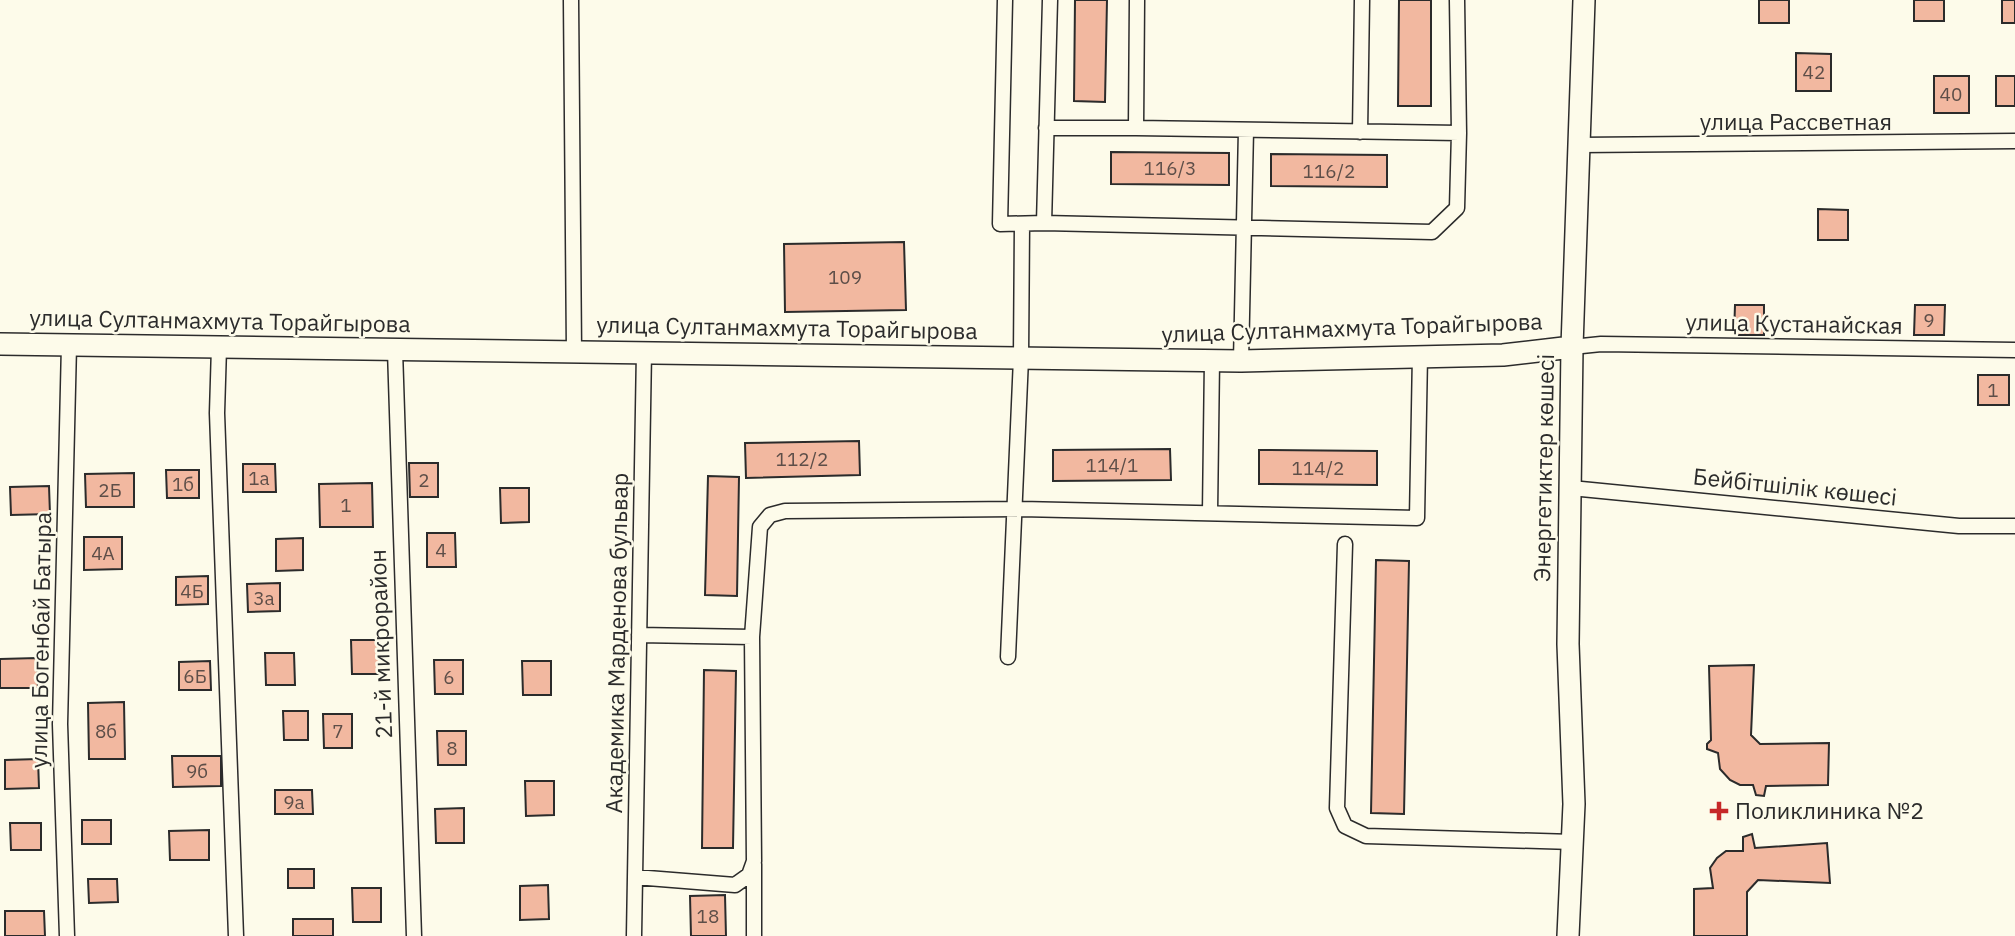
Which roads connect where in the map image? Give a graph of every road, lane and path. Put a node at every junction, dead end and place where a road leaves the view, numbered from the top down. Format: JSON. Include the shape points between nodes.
{"nodes":[{"id":1,"x":571,"y":0,"type":"edge"},
{"id":2,"x":1004,"y":0,"type":"edge"},
{"id":3,"x":1049,"y":0,"type":"edge"},
{"id":4,"x":1137,"y":0,"type":"edge"},
{"id":5,"x":1362,"y":0,"type":"edge"},
{"id":6,"x":1457,"y":0,"type":"edge"},
{"id":7,"x":1584,"y":0,"type":"edge"},
{"id":8,"x":1046,"y":128,"type":"junction"},
{"id":9,"x":1136,"y":128,"type":"junction"},
{"id":10,"x":1246,"y":130,"type":"junction"},
{"id":11,"x":1360,"y":132,"type":"junction"},
{"id":12,"x":1459,"y":133,"type":"junction"},
{"id":13,"x":2015,"y":141,"type":"edge"},
{"id":14,"x":1578,"y":145,"type":"junction"},
{"id":15,"x":1044,"y":223,"type":"junction"},
{"id":16,"x":1022,"y":224,"type":"junction"},
{"id":17,"x":1243,"y":228,"type":"junction"},
{"id":18,"x":0,"y":344,"type":"edge"},
{"id":19,"x":69,"y":345,"type":"junction"},
{"id":20,"x":219,"y":347,"type":"junction"},
{"id":21,"x":1572,"y":347,"type":"junction"},
{"id":22,"x":395,"y":350,"type":"junction"},
{"id":23,"x":2015,"y":350,"type":"edge"},
{"id":24,"x":644,"y":351,"type":"junction"},
{"id":25,"x":574,"y":352,"type":"junction"},
{"id":26,"x":1420,"y":355,"type":"junction"},
{"id":27,"x":1021,"y":358,"type":"junction"},
{"id":28,"x":1212,"y":360,"type":"junction"},
{"id":29,"x":1241,"y":361,"type":"junction"},
{"id":30,"x":1571,"y":488,"type":"junction"},
{"id":31,"x":1014,"y":509,"type":"junction"},
{"id":32,"x":1210,"y":513,"type":"junction"},
{"id":33,"x":2015,"y":526,"type":"edge"},
{"id":34,"x":1345,"y":544,"type":"dead end"},
{"id":35,"x":639,"y":635,"type":"junction"},
{"id":36,"x":752,"y":637,"type":"junction"},
{"id":37,"x":1008,"y":657,"type":"dead end"},
{"id":38,"x":1573,"y":842,"type":"junction"},
{"id":39,"x":754,"y":861,"type":"junction"},
{"id":40,"x":635,"y":877,"type":"junction"},
{"id":41,"x":67,"y":936,"type":"edge"},
{"id":42,"x":236,"y":936,"type":"edge"},
{"id":43,"x":414,"y":936,"type":"edge"},
{"id":44,"x":635,"y":936,"type":"edge"},
{"id":45,"x":754,"y":936,"type":"edge"},
{"id":46,"x":1568,"y":936,"type":"edge"}],
"edges":[{"from":1,"to":25,"type":"street"},
{"from":2,"to":16,"type":"street","via":[[1000,225]]},
{"from":3,"to":8,"type":"street"},
{"from":4,"to":9,"type":"street"},
{"from":5,"to":11,"type":"street"},
{"from":6,"to":12,"type":"street"},
{"from":7,"to":14,"type":"main road","name":"Энергетиктер көшесі"},
{"from":8,"to":9,"type":"street"},
{"from":8,"to":15,"type":"street"},
{"from":9,"to":10,"type":"street"},
{"from":10,"to":11,"type":"street"},
{"from":10,"to":17,"type":"street"},
{"from":11,"to":12,"type":"street"},
{"from":12,"to":17,"type":"street","via":[[1457,208],[1432,232]]},
{"from":13,"to":14,"type":"street","name":"улица Рассветная"},
{"from":14,"to":21,"type":"main road","name":"Энергетиктер көшесі"},
{"from":15,"to":16,"type":"street"},
{"from":15,"to":17,"type":"street"},
{"from":16,"to":27,"type":"street"},
{"from":17,"to":29,"type":"street"},
{"from":18,"to":19,"type":"main road","name":"улица Султанмахмута Торайгырова"},
{"from":19,"to":20,"type":"main road","name":"улица Султанмахмута Торайгырова"},
{"from":19,"to":41,"type":"street","name":"улица Богенбай Батыра","via":[[60,724]]},
{"from":20,"to":22,"type":"main road","name":"улица Султанмахмута Торайгырова"},
{"from":20,"to":42,"type":"street","via":[[217,413]]},
{"from":21,"to":23,"type":"street","name":"улица Кустанайская"},
{"from":21,"to":26,"type":"main road","name":"улица Султанмахмута Торайгырова","via":[[1503,355]]},
{"from":21,"to":30,"type":"main road","name":"Энергетиктер көшесі"},
{"from":22,"to":25,"type":"main road","name":"улица Султанмахмута Торайгырова"},
{"from":22,"to":43,"type":"street","name":"21-й микрорайон"},
{"from":24,"to":25,"type":"main road","name":"улица Султанмахмута Торайгырова"},
{"from":24,"to":27,"type":"main road","name":"улица Султанмахмута Торайгырова"},
{"from":24,"to":35,"type":"street","name":"Академика Марденова бульвар"},
{"from":26,"to":29,"type":"main road","name":"улица Султанмахмута Торайгырова"},
{"from":26,"to":32,"type":"street","via":[[1418,518]]},
{"from":27,"to":28,"type":"main road","name":"улица Султанмахмута Торайгырова"},
{"from":27,"to":31,"type":"street"},
{"from":28,"to":29,"type":"main road","name":"улица Султанмахмута Торайгырова"},
{"from":28,"to":32,"type":"street"},
{"from":30,"to":33,"type":"street","name":"Бейбітшілік көшесі","via":[[1959,526]]},
{"from":30,"to":38,"type":"main road","name":"Энергетиктер көшесі","via":[[1568,644]]},
{"from":31,"to":32,"type":"street"},
{"from":31,"to":36,"type":"street","via":[[785,511],[770,515],[760,527]]},
{"from":31,"to":37,"type":"street"},
{"from":34,"to":38,"type":"street","via":[[1337,808],[1345,826],[1366,836]]},
{"from":35,"to":36,"type":"street"},
{"from":35,"to":40,"type":"street","name":"Академика Марденова бульвар"},
{"from":36,"to":39,"type":"street"},
{"from":38,"to":46,"type":"main road","name":"Энергетиктер көшесі"},
{"from":39,"to":40,"type":"street","via":[[749,875],[735,885]]},
{"from":39,"to":45,"type":"street"},
{"from":40,"to":44,"type":"street","name":"Академика Марденова бульвар"}]}
